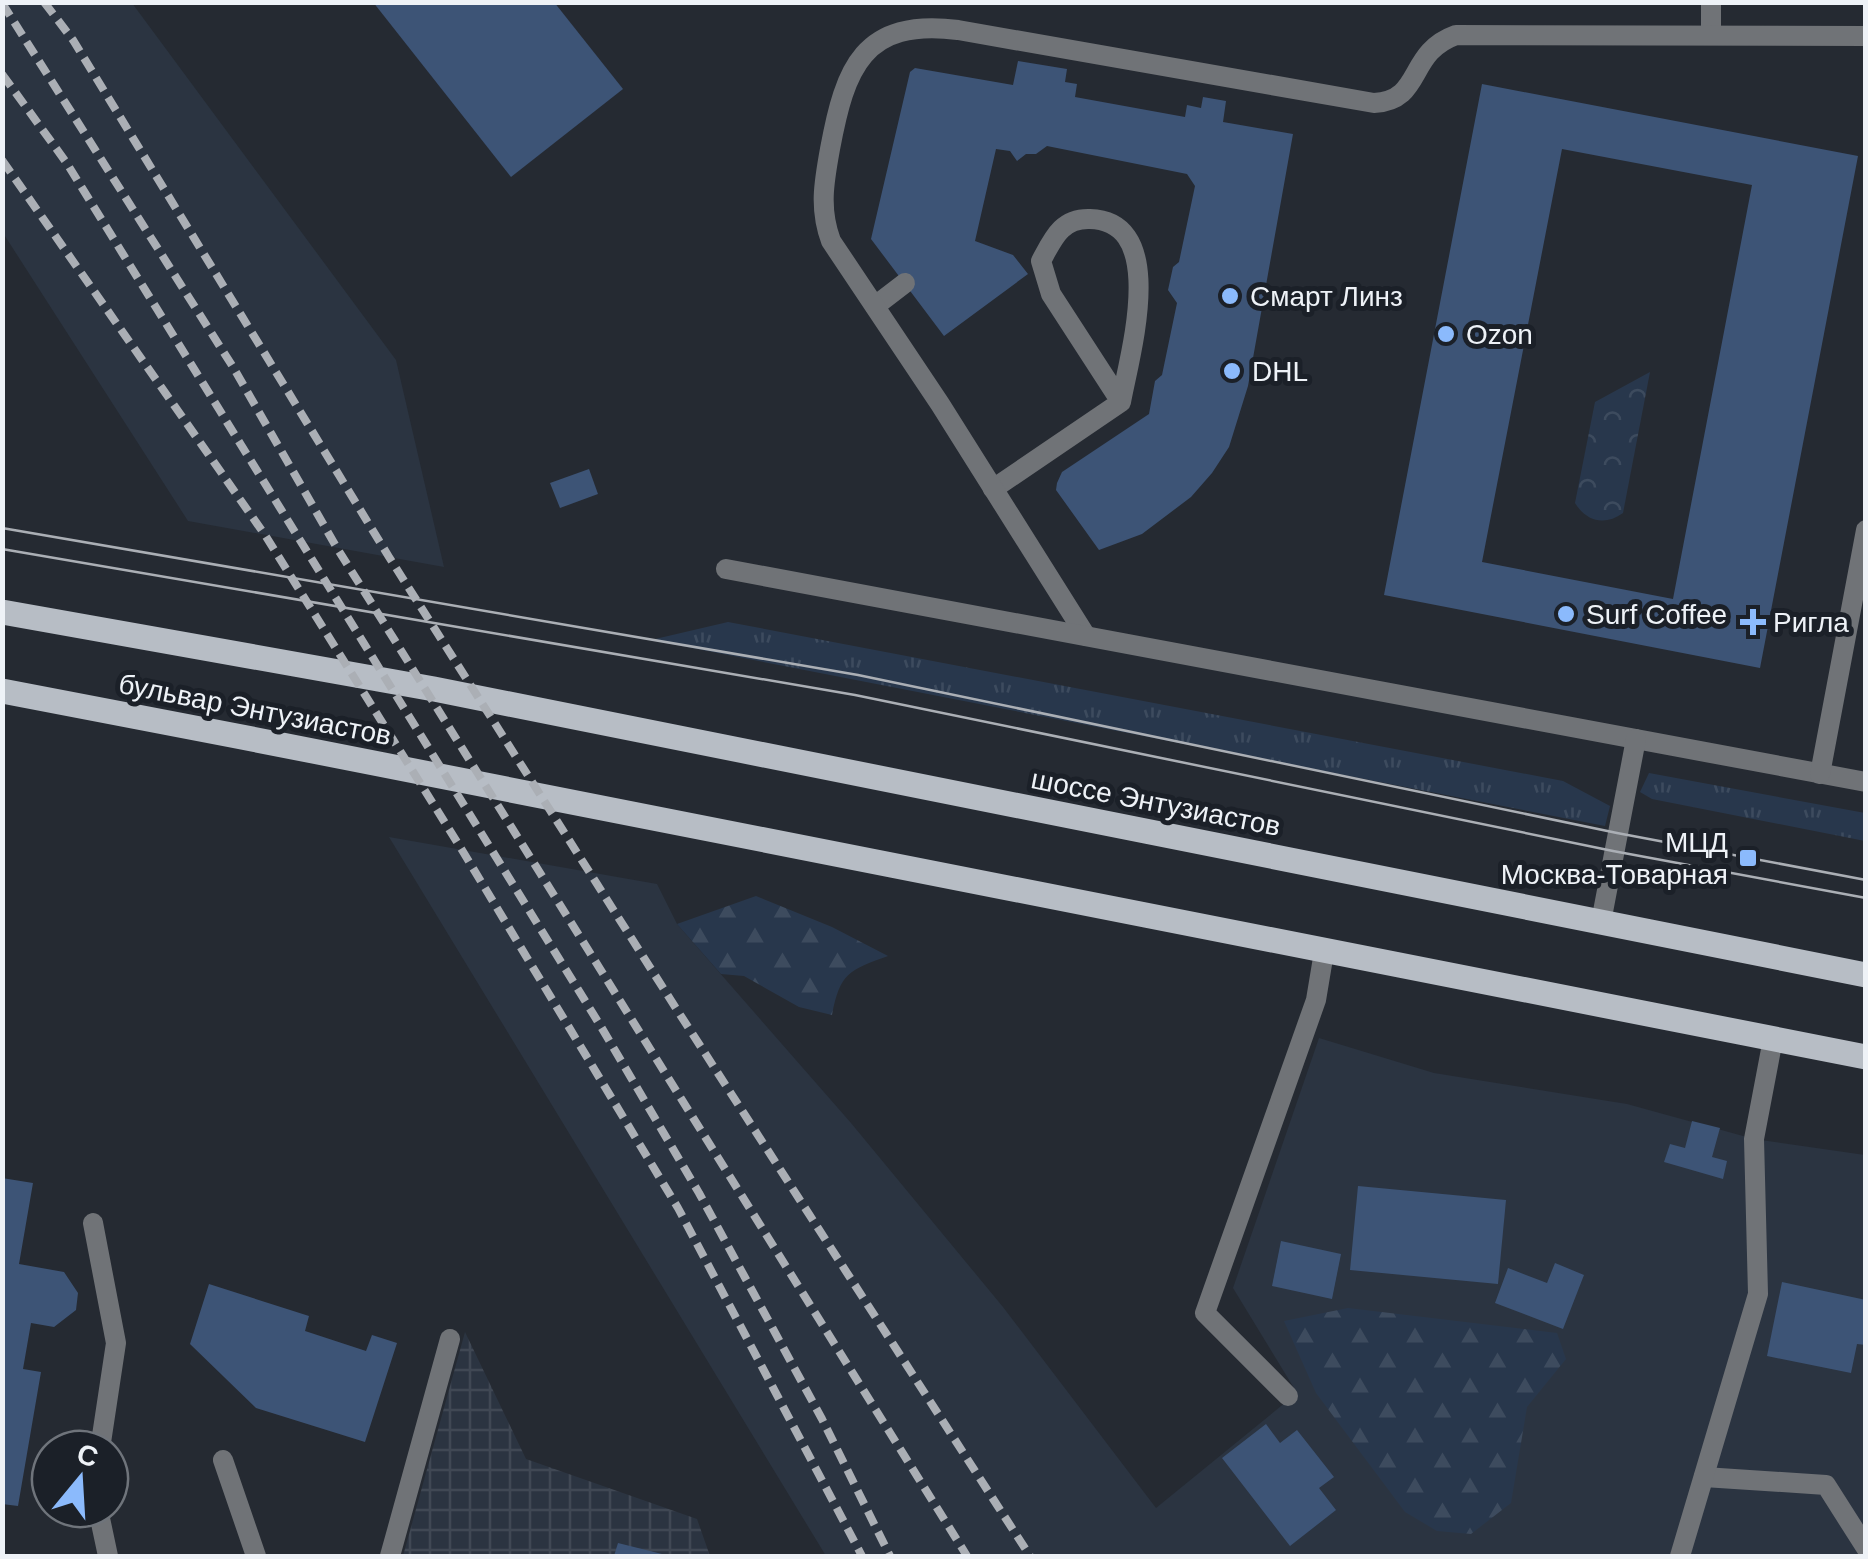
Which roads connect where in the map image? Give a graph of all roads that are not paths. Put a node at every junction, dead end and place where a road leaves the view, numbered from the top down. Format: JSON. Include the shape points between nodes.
{"nodes":[{"id":1,"x":1710,"y":2,"type":"edge"},
{"id":2,"x":1711,"y":36,"type":"junction"},
{"id":3,"x":1866,"y":36,"type":"edge"},
{"id":4,"x":905,"y":283,"type":"dead end"},
{"id":5,"x":874,"y":306,"type":"junction"},
{"id":6,"x":1121,"y":402,"type":"junction"},
{"id":7,"x":993,"y":490,"type":"junction"},
{"id":8,"x":1866,"y":530,"type":"edge"},
{"id":9,"x":726,"y":569,"type":"dead end"},
{"id":10,"x":2,"y":612,"type":"edge"},
{"id":11,"x":1086,"y":636,"type":"junction"},
{"id":12,"x":434,"y":689,"type":"joint"},
{"id":13,"x":2,"y":692,"type":"edge"},
{"id":14,"x":1636,"y":739,"type":"junction"},
{"id":15,"x":1820,"y":774,"type":"junction"},
{"id":16,"x":1866,"y":782,"type":"edge"},
{"id":17,"x":1601,"y":922,"type":"junction"},
{"id":18,"x":1324,"y":952,"type":"junction"},
{"id":19,"x":1866,"y":975,"type":"edge"},
{"id":20,"x":1773,"y":1039,"type":"junction"},
{"id":21,"x":1866,"y":1057,"type":"edge"},
{"id":22,"x":93,"y":1222,"type":"dead end"},
{"id":23,"x":450,"y":1338,"type":"dead end"},
{"id":24,"x":1288,"y":1396,"type":"dead end"},
{"id":25,"x":103,"y":1429,"type":"edge"},
{"id":26,"x":223,"y":1460,"type":"dead end"},
{"id":27,"x":1704,"y":1477,"type":"junction"},
{"id":28,"x":102,"y":1529,"type":"edge"},
{"id":29,"x":1866,"y":1548,"type":"edge"},
{"id":30,"x":108,"y":1556,"type":"edge"},
{"id":31,"x":256,"y":1556,"type":"edge"},
{"id":32,"x":390,"y":1556,"type":"edge"},
{"id":33,"x":1680,"y":1556,"type":"edge"}],
"edges":[{"from":1,"to":2,"type":"street"},
{"from":2,"to":3,"type":"street"},
{"from":2,"to":5,"type":"street","via":[[1456,35],[1426,53],[1404,94],[1374,104],[958,30],[899,31],[858,60],[846,80],[824,186],[831,242]]},
{"from":4,"to":5,"type":"street"},
{"from":5,"to":7,"type":"street"},
{"from":6,"to":6,"type":"street","via":[[1051,294],[1041,261],[1058,229],[1076,220],[1116,228],[1137,262],[1139,302]]},
{"from":6,"to":7,"type":"street"},
{"from":7,"to":11,"type":"street"},
{"from":8,"to":15,"type":"street"},
{"from":9,"to":11,"type":"street"},
{"from":10,"to":12,"type":"main road","name":"бульвар Энтузиастов"},
{"from":11,"to":14,"type":"street"},
{"from":12,"to":17,"type":"main road","name":"шоссе Энтузиастов"},
{"from":13,"to":18,"type":"main road","name":"бульвар Энтузиастов"},
{"from":14,"to":15,"type":"street"},
{"from":14,"to":17,"type":"street"},
{"from":15,"to":16,"type":"street"},
{"from":17,"to":19,"type":"main road","name":"шоссе Энтузиастов"},
{"from":18,"to":20,"type":"main road"},
{"from":18,"to":24,"type":"street","via":[[1316,1000],[1205,1313]]},
{"from":20,"to":21,"type":"main road"},
{"from":20,"to":27,"type":"street","via":[[1754,1139],[1758,1294]]},
{"from":22,"to":25,"type":"street","via":[[116,1343]]},
{"from":23,"to":32,"type":"street"},
{"from":26,"to":31,"type":"street"},
{"from":27,"to":29,"type":"street","via":[[1826,1485]]},
{"from":27,"to":33,"type":"street"},
{"from":28,"to":30,"type":"street"}]}
